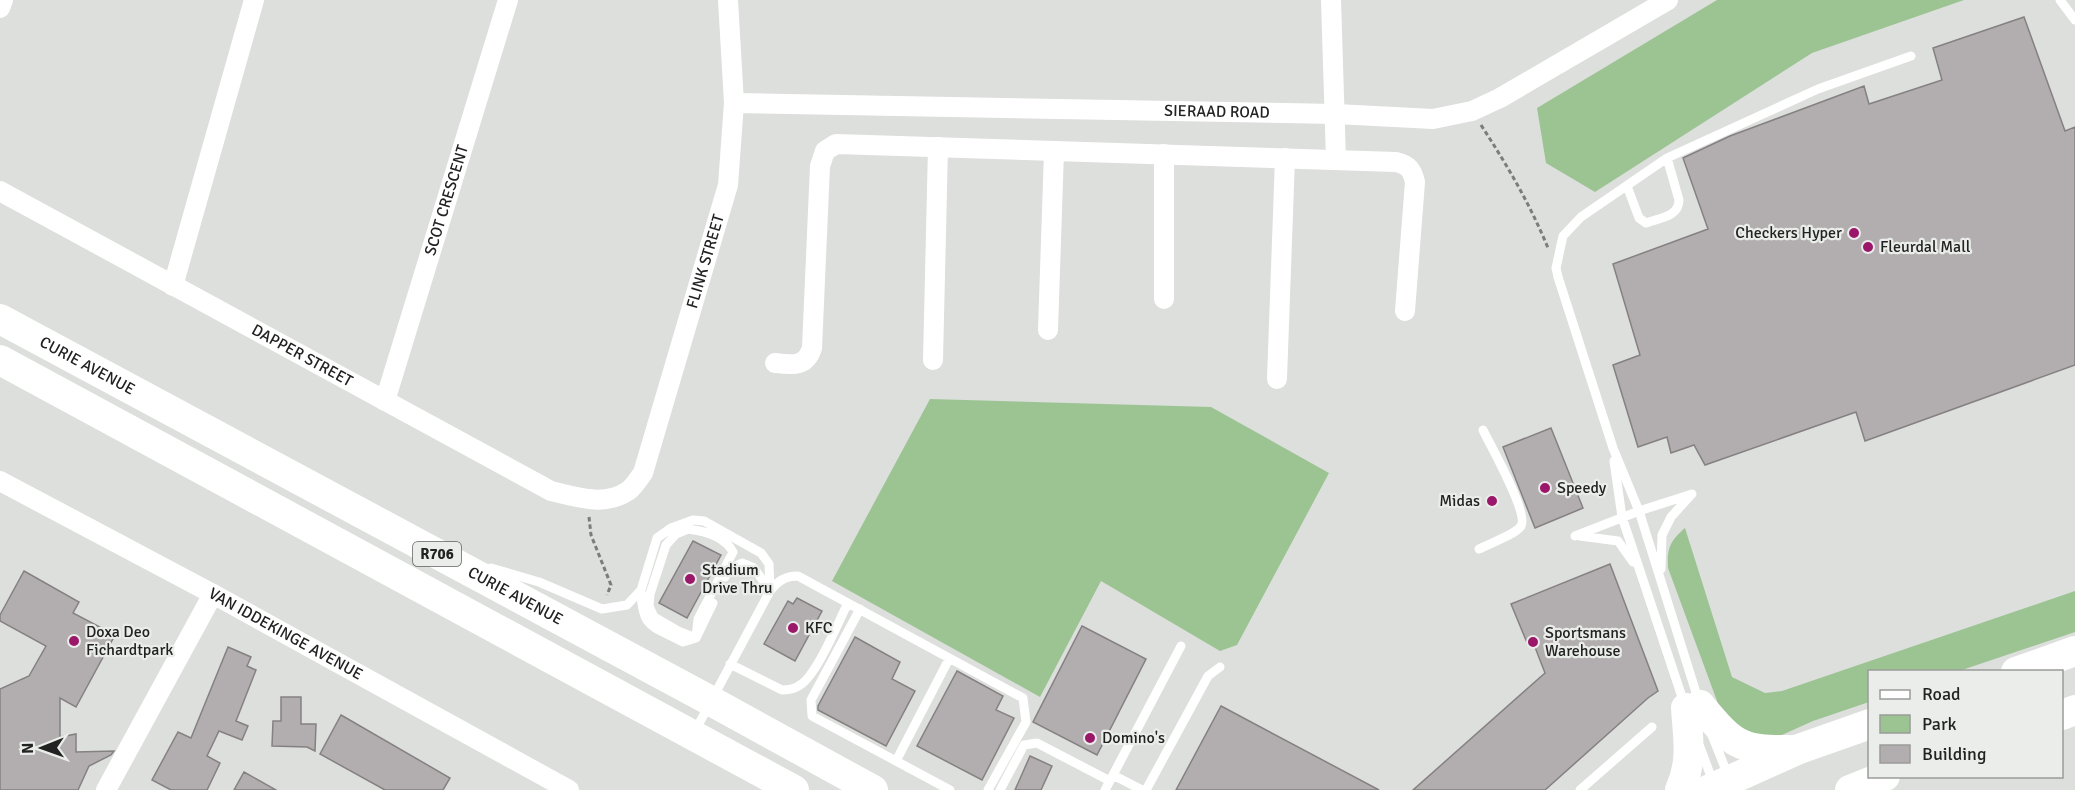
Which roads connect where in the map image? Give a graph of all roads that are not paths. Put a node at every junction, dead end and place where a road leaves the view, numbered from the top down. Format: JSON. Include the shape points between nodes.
{"nodes":[{"id":1,"x":3,"y":0,"type":"edge"},
{"id":2,"x":254,"y":0,"type":"edge"},
{"id":3,"x":508,"y":0,"type":"edge"},
{"id":4,"x":728,"y":0,"type":"edge"},
{"id":5,"x":1330,"y":0,"type":"edge"},
{"id":6,"x":1668,"y":0,"type":"edge"},
{"id":7,"x":2060,"y":0,"type":"edge"},
{"id":8,"x":0,"y":8,"type":"edge"},
{"id":9,"x":2075,"y":20,"type":"edge"},
{"id":10,"x":1911,"y":56,"type":"dead end"},
{"id":11,"x":734,"y":103,"type":"junction"},
{"id":12,"x":1336,"y":114,"type":"junction"},
{"id":13,"x":939,"y":147,"type":"junction"},
{"id":14,"x":1053,"y":151,"type":"junction"},
{"id":15,"x":1164,"y":154,"type":"junction"},
{"id":16,"x":1285,"y":158,"type":"junction"},
{"id":17,"x":1667,"y":158,"type":"junction"},
{"id":18,"x":1336,"y":160,"type":"junction"},
{"id":19,"x":1627,"y":186,"type":"junction"},
{"id":20,"x":0,"y":191,"type":"edge"},
{"id":21,"x":173,"y":286,"type":"junction"},
{"id":22,"x":1164,"y":299,"type":"dead end"},
{"id":23,"x":1405,"y":312,"type":"dead end"},
{"id":24,"x":0,"y":313,"type":"edge"},
{"id":25,"x":0,"y":319,"type":"edge"},
{"id":26,"x":1048,"y":330,"type":"dead end"},
{"id":27,"x":37,"y":339,"type":"junction"},
{"id":28,"x":0,"y":360,"type":"edge"},
{"id":29,"x":933,"y":360,"type":"dead end"},
{"id":30,"x":775,"y":363,"type":"dead end"},
{"id":31,"x":1277,"y":379,"type":"dead end"},
{"id":32,"x":385,"y":401,"type":"junction"},
{"id":33,"x":1483,"y":430,"type":"dead end"},
{"id":34,"x":1613,"y":448,"type":"junction"},
{"id":35,"x":0,"y":481,"type":"edge"},
{"id":36,"x":609,"y":500,"type":"joint"},
{"id":37,"x":1639,"y":511,"type":"junction"},
{"id":38,"x":1622,"y":518,"type":"junction"},
{"id":39,"x":735,"y":538,"type":"junction"},
{"id":40,"x":1479,"y":549,"type":"dead end"},
{"id":41,"x":431,"y":550,"type":"junction"},
{"id":42,"x":474,"y":563,"type":"dead end"},
{"id":43,"x":485,"y":566,"type":"dead end"},
{"id":44,"x":729,"y":569,"type":"junction"},
{"id":45,"x":1661,"y":576,"type":"junction"},
{"id":46,"x":1643,"y":580,"type":"junction"},
{"id":47,"x":641,"y":590,"type":"junction"},
{"id":48,"x":770,"y":591,"type":"junction"},
{"id":49,"x":213,"y":594,"type":"junction"},
{"id":50,"x":848,"y":603,"type":"junction"},
{"id":51,"x":860,"y":609,"type":"junction"},
{"id":52,"x":696,"y":638,"type":"junction"},
{"id":53,"x":1180,"y":646,"type":"dead end"},
{"id":54,"x":2075,"y":651,"type":"edge"},
{"id":55,"x":949,"y":659,"type":"junction"},
{"id":56,"x":730,"y":664,"type":"junction"},
{"id":57,"x":1220,"y":667,"type":"dead end"},
{"id":58,"x":2022,"y":670,"type":"edge"},
{"id":59,"x":711,"y":701,"type":"junction"},
{"id":60,"x":1693,"y":707,"type":"junction"},
{"id":61,"x":1868,"y":724,"type":"edge"},
{"id":62,"x":1652,"y":727,"type":"dead end"},
{"id":63,"x":692,"y":735,"type":"junction"},
{"id":64,"x":1799,"y":749,"type":"junction"},
{"id":65,"x":896,"y":761,"type":"junction"},
{"id":66,"x":1882,"y":778,"type":"edge"},
{"id":67,"x":1109,"y":782,"type":"edge"},
{"id":68,"x":1720,"y":787,"type":"edge"},
{"id":69,"x":109,"y":789,"type":"edge"},
{"id":70,"x":569,"y":790,"type":"edge"},
{"id":71,"x":794,"y":790,"type":"edge"},
{"id":72,"x":873,"y":790,"type":"edge"},
{"id":73,"x":950,"y":790,"type":"edge"},
{"id":74,"x":988,"y":790,"type":"edge"},
{"id":75,"x":1000,"y":790,"type":"edge"},
{"id":76,"x":1144,"y":790,"type":"edge"},
{"id":77,"x":1580,"y":790,"type":"edge"},
{"id":78,"x":1680,"y":790,"type":"edge"},
{"id":79,"x":1850,"y":790,"type":"edge"}],
"edges":[{"from":1,"to":8,"type":"street"},
{"from":2,"to":21,"type":"street"},
{"from":3,"to":32,"type":"street","name":"SCOT CRESCENT"},
{"from":4,"to":11,"type":"street","name":"FLINK STREET"},
{"from":5,"to":12,"type":"street"},
{"from":6,"to":12,"type":"street","name":"SIERAAD ROAD","via":[[1472,111],[1433,119]]},
{"from":7,"to":9,"type":"lane"},
{"from":10,"to":17,"type":"lane","via":[[1818,89]]},
{"from":11,"to":12,"type":"street","name":"SIERAAD ROAD"},
{"from":11,"to":36,"type":"street","name":"FLINK STREET","via":[[728,185],[643,473],[629,490]]},
{"from":12,"to":18,"type":"street"},
{"from":13,"to":14,"type":"street"},
{"from":13,"to":29,"type":"street"},
{"from":13,"to":30,"type":"street","via":[[836,144],[825,152],[820,166],[813,348],[798,365]]},
{"from":14,"to":15,"type":"street"},
{"from":14,"to":26,"type":"street"},
{"from":15,"to":16,"type":"street"},
{"from":15,"to":22,"type":"street"},
{"from":16,"to":18,"type":"street"},
{"from":16,"to":31,"type":"street"},
{"from":17,"to":19,"type":"lane"},
{"from":17,"to":19,"type":"lane","via":[[1679,200],[1673,214],[1643,222]]},
{"from":18,"to":23,"type":"street","via":[[1396,162],[1407,164],[1412,171],[1415,198]]},
{"from":19,"to":34,"type":"lane","via":[[1581,217],[1563,236],[1556,268]]},
{"from":20,"to":21,"type":"street","name":"DAPPER STREET"},
{"from":21,"to":32,"type":"street","name":"DAPPER STREET"},
{"from":24,"to":27,"type":"main road"},
{"from":25,"to":27,"type":"main road","name":"CURIE AVENUE","number":"R706"},
{"from":27,"to":41,"type":"main road","name":"CURIE AVENUE","number":"R706"},
{"from":28,"to":63,"type":"main road","number":"R706"},
{"from":32,"to":36,"type":"street","name":"DAPPER STREET","via":[[550,491],[586,500]]},
{"from":33,"to":40,"type":"lane","via":[[1519,504],[1522,520],[1516,531]]},
{"from":34,"to":37,"type":"lane"},
{"from":34,"to":38,"type":"lane"},
{"from":35,"to":49,"type":"street","name":"VAN IDDEKINGE AVENUE"},
{"from":37,"to":38,"type":"lane"},
{"from":37,"to":45,"type":"lane"},
{"from":37,"to":45,"type":"lane","via":[[1692,494],[1671,518],[1662,536]]},
{"from":38,"to":46,"type":"lane"},
{"from":38,"to":46,"type":"lane","via":[[1575,536],[1617,541]]},
{"from":39,"to":44,"type":"lane","via":[[737,551]]},
{"from":39,"to":47,"type":"lane","via":[[704,521],[693,520],[671,528],[657,538]]},
{"from":39,"to":48,"type":"lane","via":[[761,553],[769,564]]},
{"from":41,"to":42,"type":"lane"},
{"from":41,"to":59,"type":"main road","name":"CURIE AVENUE","number":"R706"},
{"from":43,"to":47,"type":"lane","via":[[539,582],[602,609],[627,605]]},
{"from":44,"to":48,"type":"lane","via":[[742,563],[754,568]]},
{"from":44,"to":52,"type":"lane"},
{"from":45,"to":60,"type":"lane"},
{"from":46,"to":60,"type":"lane"},
{"from":47,"to":52,"type":"lane","via":[[641,611],[647,623],[683,642]]},
{"from":48,"to":50,"type":"lane","via":[[784,578],[798,576]]},
{"from":48,"to":56,"type":"lane"},
{"from":49,"to":69,"type":"street"},
{"from":49,"to":70,"type":"street","name":"VAN IDDEKINGE AVENUE"},
{"from":50,"to":51,"type":"lane"},
{"from":50,"to":56,"type":"lane","via":[[812,673],[800,686],[782,690]]},
{"from":51,"to":55,"type":"lane"},
{"from":51,"to":65,"type":"lane","via":[[811,700],[812,716]]},
{"from":52,"to":52,"type":"lane","via":[[654,617],[649,606],[666,545],[676,534],[688,529],[704,531],[729,545],[733,552],[698,619]]},
{"from":53,"to":67,"type":"lane"},
{"from":54,"to":58,"type":"main road"},
{"from":55,"to":65,"type":"lane"},
{"from":55,"to":74,"type":"lane","via":[[1023,698],[1026,722]]},
{"from":56,"to":59,"type":"lane"},
{"from":57,"to":76,"type":"lane","via":[[1208,676]]},
{"from":59,"to":63,"type":"lane"},
{"from":59,"to":72,"type":"main road","name":"CURIE AVENUE","number":"R706"},
{"from":60,"to":64,"type":"main road","via":[[1747,748]]},
{"from":60,"to":68,"type":"lane"},
{"from":60,"to":68,"type":"lane"},
{"from":60,"to":78,"type":"main road","via":[[1690,756]]},
{"from":61,"to":64,"type":"main road"},
{"from":62,"to":77,"type":"lane"},
{"from":63,"to":71,"type":"main road","number":"R706"},
{"from":64,"to":68,"type":"main road"},
{"from":65,"to":73,"type":"lane"},
{"from":66,"to":79,"type":"main road"},
{"from":67,"to":75,"type":"lane","via":[[1038,743],[1024,745]]},
{"from":67,"to":76,"type":"lane"}]}
